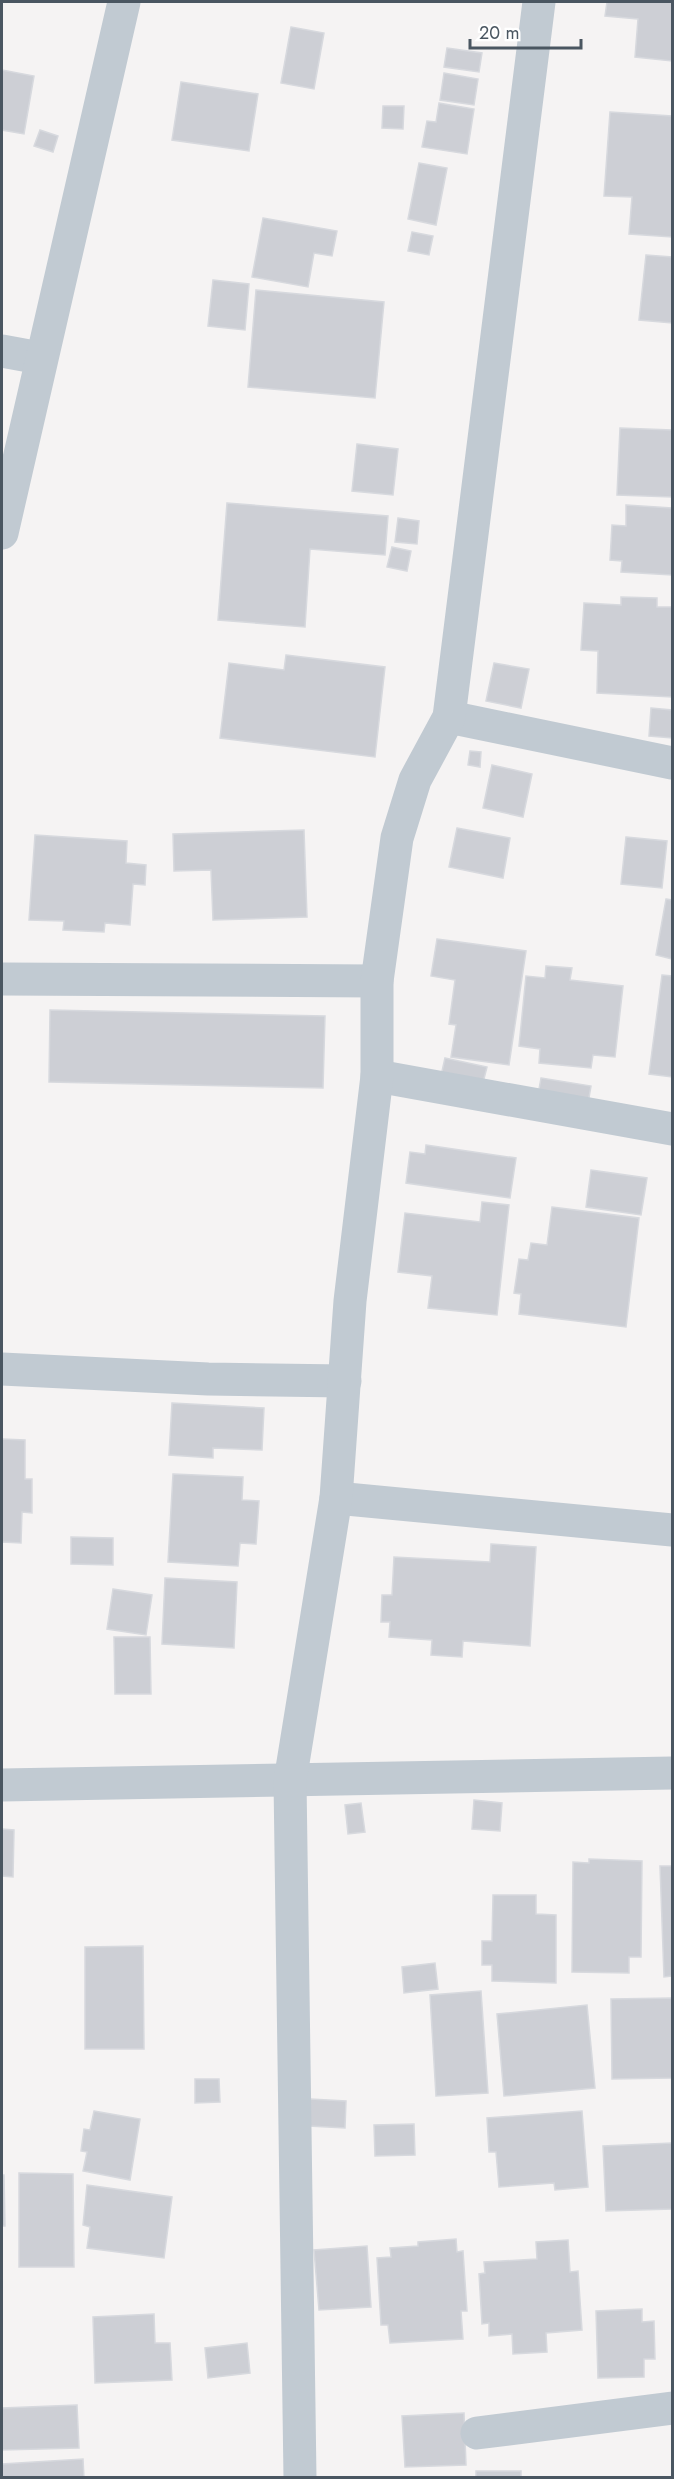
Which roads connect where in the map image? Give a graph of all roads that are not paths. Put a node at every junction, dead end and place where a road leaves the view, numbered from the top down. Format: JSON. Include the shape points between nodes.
{"nodes":[{"id":1,"x":124,"y":2,"type":"edge"},
{"id":2,"x":539,"y":2,"type":"edge"},
{"id":3,"x":2,"y":351,"type":"edge"},
{"id":4,"x":40,"y":357,"type":"junction"},
{"id":5,"x":2,"y":533,"type":"edge"},
{"id":6,"x":449,"y":717,"type":"junction"},
{"id":7,"x":672,"y":762,"type":"edge"},
{"id":8,"x":2,"y":979,"type":"edge"},
{"id":9,"x":377,"y":981,"type":"junction"},
{"id":10,"x":377,"y":1076,"type":"junction"},
{"id":11,"x":672,"y":1129,"type":"edge"},
{"id":12,"x":2,"y":1368,"type":"edge"},
{"id":13,"x":345,"y":1381,"type":"junction"},
{"id":14,"x":336,"y":1498,"type":"junction"},
{"id":15,"x":672,"y":1530,"type":"edge"},
{"id":16,"x":672,"y":1773,"type":"edge"},
{"id":17,"x":290,"y":1781,"type":"junction"},
{"id":18,"x":2,"y":1785,"type":"edge"},
{"id":19,"x":672,"y":2408,"type":"edge"},
{"id":20,"x":477,"y":2433,"type":"dead end"},
{"id":21,"x":300,"y":2478,"type":"edge"}],
"edges":[{"from":1,"to":4,"type":"street"},
{"from":2,"to":6,"type":"street"},
{"from":3,"to":4,"type":"street"},
{"from":4,"to":5,"type":"street"},
{"from":6,"to":7,"type":"street"},
{"from":6,"to":9,"type":"street","via":[[415,780],[397,838]]},
{"from":8,"to":9,"type":"street"},
{"from":9,"to":10,"type":"street"},
{"from":10,"to":11,"type":"street"},
{"from":10,"to":13,"type":"street","via":[[350,1301]]},
{"from":12,"to":13,"type":"street","via":[[208,1379]]},
{"from":13,"to":14,"type":"street"},
{"from":14,"to":15,"type":"street"},
{"from":14,"to":17,"type":"street"},
{"from":16,"to":17,"type":"street"},
{"from":17,"to":18,"type":"street"},
{"from":17,"to":21,"type":"street"},
{"from":19,"to":20,"type":"street"}]}
